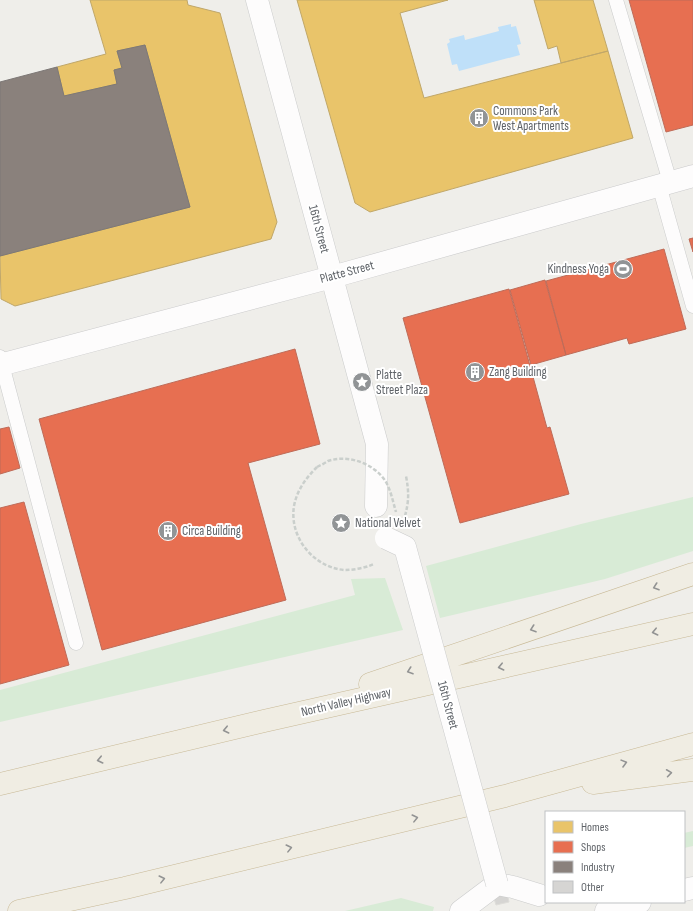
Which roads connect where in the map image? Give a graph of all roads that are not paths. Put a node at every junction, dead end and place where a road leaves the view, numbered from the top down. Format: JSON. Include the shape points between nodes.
{"nodes":[{"id":1,"x":257,"y":0,"type":"edge"},
{"id":2,"x":616,"y":0,"type":"edge"},
{"id":3,"x":693,"y":176,"type":"edge"},
{"id":4,"x":665,"y":184,"type":"junction"},
{"id":5,"x":332,"y":276,"type":"junction"},
{"id":6,"x":693,"y":306,"type":"edge"},
{"id":7,"x":1,"y":362,"type":"edge"},
{"id":8,"x":376,"y":506,"type":"dead end"},
{"id":9,"x":396,"y":542,"type":"road end"},
{"id":10,"x":693,"y":574,"type":"edge"},
{"id":11,"x":693,"y":624,"type":"edge"},
{"id":12,"x":76,"y":643,"type":"dead end"},
{"id":13,"x":264,"y":721,"type":"junction"},
{"id":14,"x":693,"y":744,"type":"edge"},
{"id":15,"x":693,"y":770,"type":"edge"},
{"id":16,"x":0,"y":784,"type":"edge"},
{"id":17,"x":505,"y":796,"type":"junction"},
{"id":18,"x":124,"y":888,"type":"junction"},
{"id":19,"x":498,"y":888,"type":"junction"},
{"id":20,"x":539,"y":895,"type":"dead end"},
{"id":21,"x":636,"y":903,"type":"edge"},
{"id":22,"x":19,"y":911,"type":"edge"},
{"id":23,"x":60,"y":911,"type":"edge"},
{"id":24,"x":461,"y":911,"type":"edge"},
{"id":25,"x":606,"y":911,"type":"edge"}],
"edges":[{"from":1,"to":5,"type":"street","name":"16th Street"},
{"from":2,"to":4,"type":"lane"},
{"from":3,"to":4,"type":"street","name":"Platte Street"},
{"from":4,"to":5,"type":"street","name":"Platte Street"},
{"from":4,"to":6,"type":"lane"},
{"from":5,"to":7,"type":"street","name":"Platte Street"},
{"from":5,"to":8,"type":"street","name":"16th Street","via":[[377,444]]},
{"from":7,"to":12,"type":"lane"},
{"from":9,"to":19,"type":"street","name":"16th Street","bridge":true},
{"from":10,"to":13,"type":"highway","one_way":true},
{"from":11,"to":13,"type":"highway","name":"North Valley Highway","one_way":true},
{"from":13,"to":16,"type":"highway","name":"North Valley Highway","one_way":true},
{"from":17,"to":14,"type":"highway","one_way":true},
{"from":17,"to":15,"type":"highway","one_way":true},
{"from":18,"to":17,"type":"highway","one_way":true},
{"from":18,"to":22,"type":"highway"},
{"from":18,"to":23,"type":"highway"},
{"from":19,"to":20,"type":"street"},
{"from":19,"to":24,"type":"street"},
{"from":21,"to":25,"type":"street"}]}
